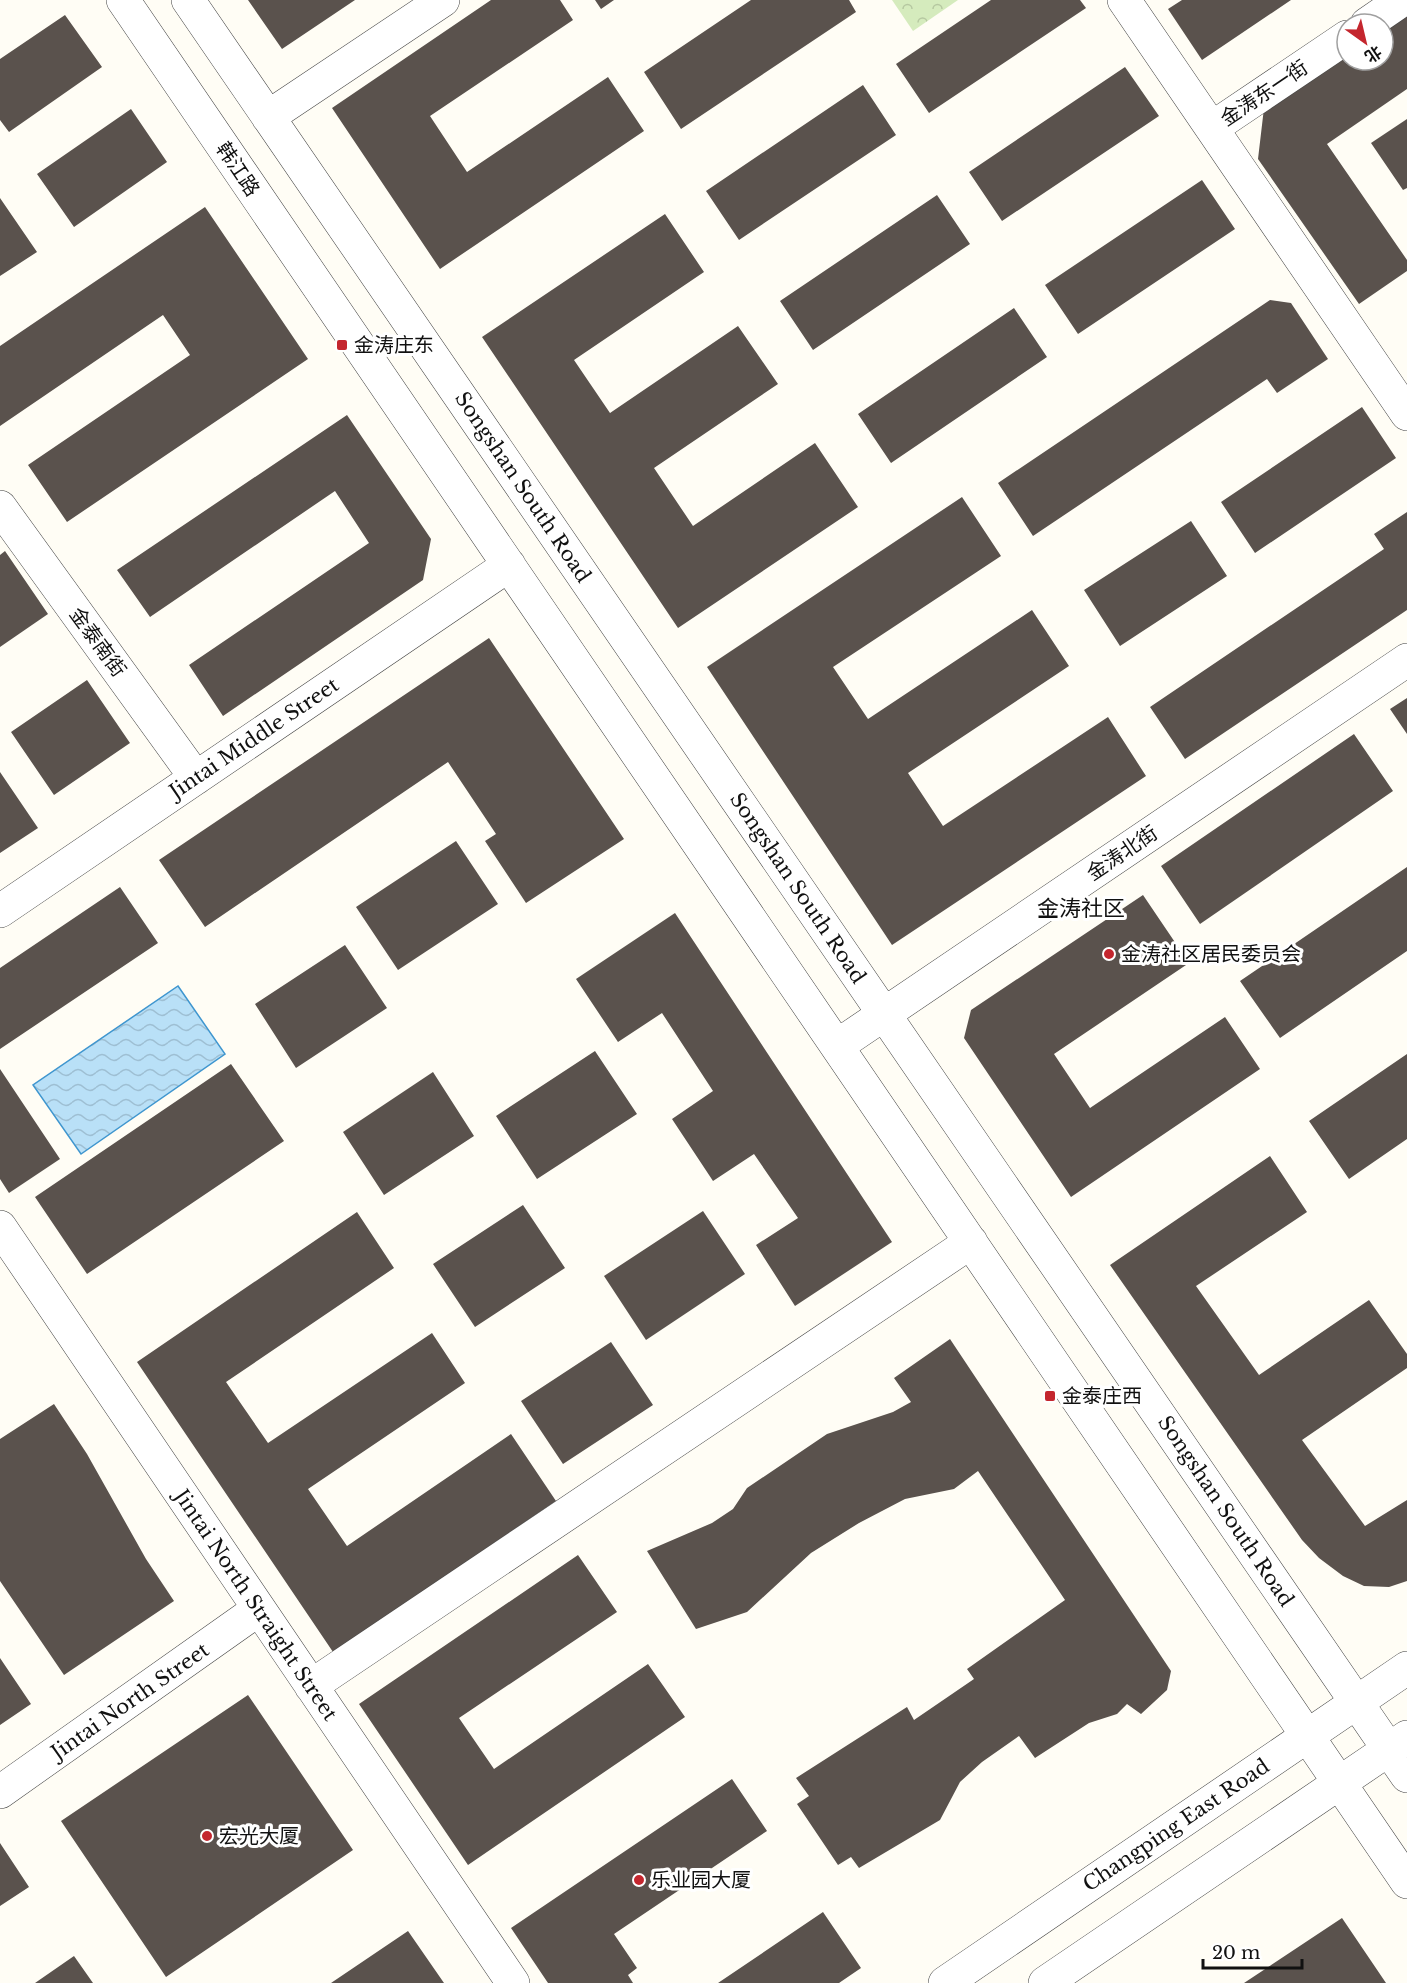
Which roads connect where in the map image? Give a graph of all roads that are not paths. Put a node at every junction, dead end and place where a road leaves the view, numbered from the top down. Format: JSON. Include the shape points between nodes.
{"nodes":[{"id":1,"x":123,"y":0,"type":"edge"},
{"id":2,"x":188,"y":0,"type":"edge"},
{"id":3,"x":442,"y":0,"type":"edge"},
{"id":4,"x":1124,"y":0,"type":"edge"},
{"id":5,"x":1402,"y":0,"type":"edge"},
{"id":6,"x":1384,"y":12,"type":"edge"},
{"id":7,"x":1335,"y":45,"type":"edge"},
{"id":8,"x":268,"y":117,"type":"junction"},
{"id":9,"x":1212,"y":128,"type":"junction"},
{"id":10,"x":1407,"y":414,"type":"edge"},
{"id":11,"x":0,"y":507,"type":"edge"},
{"id":12,"x":509,"y":565,"type":"junction"},
{"id":13,"x":1407,"y":660,"type":"edge"},
{"id":14,"x":196,"y":778,"type":"junction"},
{"id":15,"x":0,"y":911,"type":"edge"},
{"id":16,"x":884,"y":1014,"type":"junction"},
{"id":17,"x":837,"y":1046,"type":"junction"},
{"id":18,"x":0,"y":1227,"type":"edge"},
{"id":19,"x":971,"y":1242,"type":"junction"},
{"id":20,"x":259,"y":1609,"type":"junction"},
{"id":21,"x":1407,"y":1668,"type":"edge"},
{"id":22,"x":312,"y":1686,"type":"junction"},
{"id":23,"x":1357,"y":1702,"type":"junction"},
{"id":24,"x":1307,"y":1735,"type":"junction"},
{"id":25,"x":1398,"y":1743,"type":"edge"},
{"id":26,"x":1407,"y":1776,"type":"edge"},
{"id":27,"x":1341,"y":1782,"type":"junction"},
{"id":28,"x":0,"y":1792,"type":"edge"},
{"id":29,"x":1407,"y":1882,"type":"edge"},
{"id":30,"x":513,"y":1983,"type":"edge"},
{"id":31,"x":945,"y":1983,"type":"edge"},
{"id":32,"x":1045,"y":1983,"type":"edge"}],
"edges":[{"from":1,"to":12,"type":"street","name":"韩江路"},
{"from":2,"to":8,"type":"street","name":"Songshan South Road"},
{"from":3,"to":8,"type":"street"},
{"from":4,"to":9,"type":"street"},
{"from":5,"to":6,"type":"street"},
{"from":7,"to":9,"type":"street","name":"金涛东一街"},
{"from":8,"to":16,"type":"street","name":"Songshan South Road"},
{"from":9,"to":10,"type":"street"},
{"from":11,"to":14,"type":"street","name":"金泰南街"},
{"from":12,"to":14,"type":"street","name":"Jintai Middle Street"},
{"from":12,"to":17,"type":"street"},
{"from":13,"to":16,"type":"street","name":"金涛北街"},
{"from":14,"to":15,"type":"street","name":"Jintai Middle Street"},
{"from":16,"to":17,"type":"street","name":"金涛北街"},
{"from":16,"to":23,"type":"street","name":"Songshan South Road"},
{"from":17,"to":19,"type":"street"},
{"from":18,"to":20,"type":"street","name":"Jintai North Straight Street"},
{"from":19,"to":22,"type":"street"},
{"from":19,"to":24,"type":"street"},
{"from":20,"to":22,"type":"street","name":"Jintai North Straight Street"},
{"from":20,"to":28,"type":"street","name":"Jintai North Street"},
{"from":21,"to":23,"type":"street","name":"Changping East Road"},
{"from":22,"to":30,"type":"street","name":"Jintai North Straight Street"},
{"from":23,"to":24,"type":"street","name":"Changping East Road"},
{"from":23,"to":25,"type":"street","name":"Songshan South Road"},
{"from":24,"to":27,"type":"street"},
{"from":24,"to":31,"type":"street","name":"Changping East Road"},
{"from":25,"to":26,"type":"street","name":"Songshan South Road"},
{"from":25,"to":27,"type":"street"},
{"from":27,"to":29,"type":"street"},
{"from":27,"to":32,"type":"street"}]}
